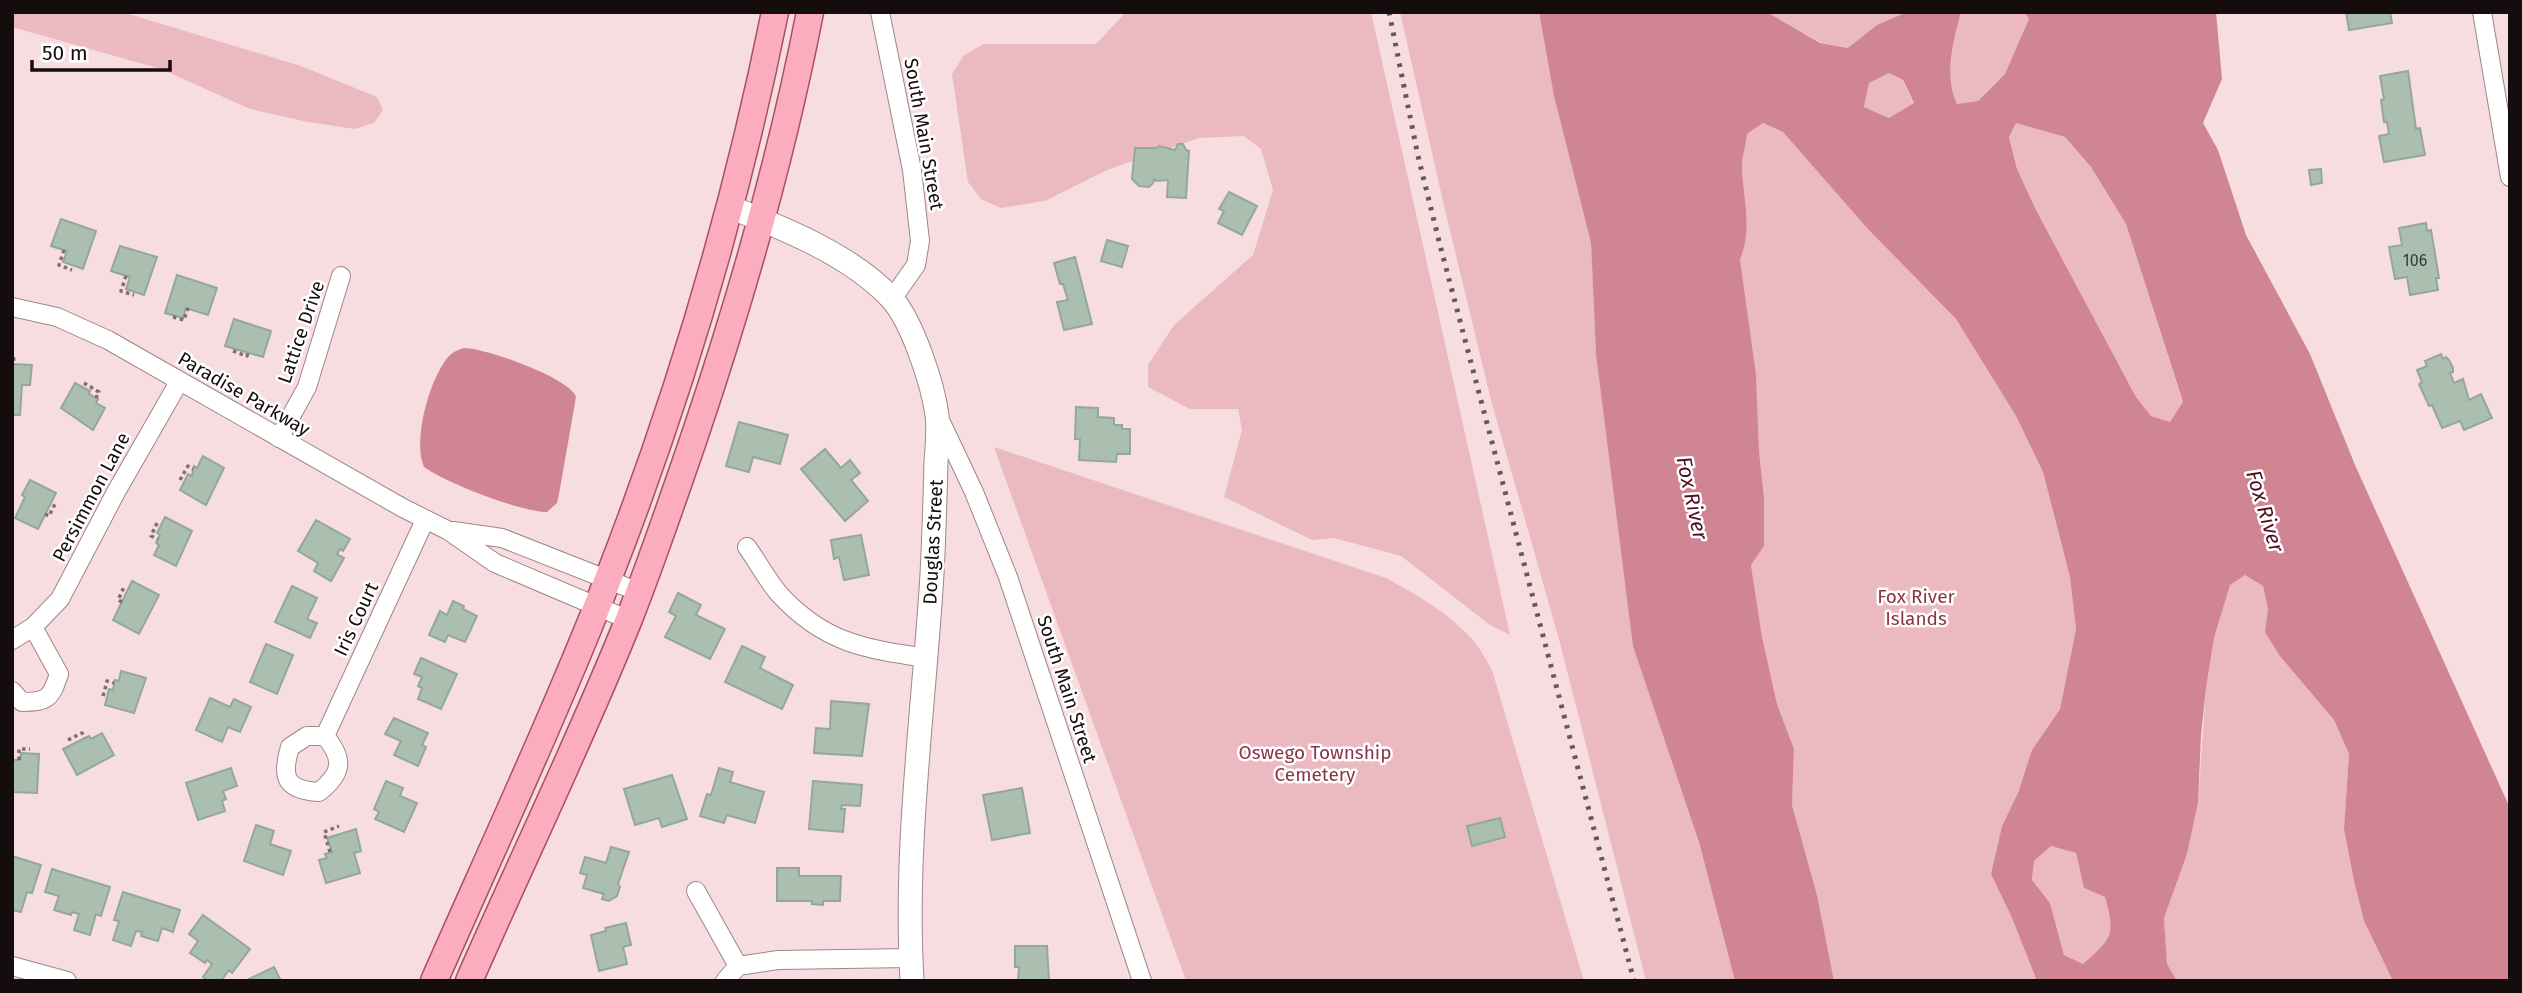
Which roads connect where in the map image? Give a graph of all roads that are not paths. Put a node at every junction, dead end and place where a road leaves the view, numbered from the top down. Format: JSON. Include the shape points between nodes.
{"nodes":[{"id":1,"x":775,"y":12,"type":"edge"},
{"id":2,"x":810,"y":12,"type":"edge"},
{"id":3,"x":880,"y":12,"type":"edge"},
{"id":4,"x":2482,"y":12,"type":"edge"},
{"id":5,"x":2510,"y":177,"type":"edge"},
{"id":6,"x":730,"y":207,"type":"junction"},
{"id":7,"x":762,"y":219,"type":"junction"},
{"id":8,"x":341,"y":276,"type":"dead end"},
{"id":9,"x":892,"y":299,"type":"junction"},
{"id":10,"x":12,"y":307,"type":"edge"},
{"id":11,"x":179,"y":382,"type":"junction"},
{"id":12,"x":938,"y":416,"type":"junction"},
{"id":13,"x":279,"y":438,"type":"junction"},
{"id":14,"x":425,"y":520,"type":"junction"},
{"id":15,"x":449,"y":531,"type":"junction"},
{"id":16,"x":747,"y":547,"type":"dead end"},
{"id":17,"x":608,"y":579,"type":"junction"},
{"id":18,"x":639,"y":592,"type":"junction"},
{"id":19,"x":597,"y":606,"type":"junction"},
{"id":20,"x":629,"y":620,"type":"junction"},
{"id":21,"x":33,"y":627,"type":"junction"},
{"id":22,"x":12,"y":640,"type":"edge"},
{"id":23,"x":927,"y":658,"type":"junction"},
{"id":24,"x":12,"y":691,"type":"edge"},
{"id":25,"x":325,"y":736,"type":"dead end"},
{"id":26,"x":696,"y":891,"type":"dead end"},
{"id":27,"x":911,"y":958,"type":"junction"},
{"id":28,"x":12,"y":966,"type":"edge"},
{"id":29,"x":738,"y":966,"type":"junction"},
{"id":30,"x":67,"y":981,"type":"edge"},
{"id":31,"x":434,"y":981,"type":"edge"},
{"id":32,"x":469,"y":981,"type":"edge"},
{"id":33,"x":725,"y":981,"type":"edge"},
{"id":34,"x":912,"y":981,"type":"edge"},
{"id":35,"x":1142,"y":981,"type":"edge"}],
"edges":[{"from":1,"to":6,"type":"main road"},
{"from":2,"to":7,"type":"main road"},
{"from":3,"to":9,"type":"street","name":"South Main Street","via":[[912,170],[920,241],[916,265]]},
{"from":4,"to":5,"type":"street"},
{"from":6,"to":7,"type":"street","name":"Douglas Street"},
{"from":6,"to":17,"type":"main road","via":[[699,317]]},
{"from":7,"to":9,"type":"street","name":"Douglas Street","via":[[820,247]]},
{"from":7,"to":18,"type":"main road","via":[[718,368]]},
{"from":8,"to":13,"type":"street","name":"Lattice Drive","via":[[307,387]]},
{"from":9,"to":12,"type":"street","name":"Douglas Street","via":[[925,365]]},
{"from":10,"to":11,"type":"street","name":"Paradise Parkway","via":[[57,317],[90,331]]},
{"from":11,"to":13,"type":"street","name":"Paradise Parkway"},
{"from":11,"to":21,"type":"street","name":"Persimmon Lane","via":[[60,599]]},
{"from":12,"to":23,"type":"street","name":"Douglas Street"},
{"from":12,"to":35,"type":"street","name":"South Main Street","via":[[1008,578]]},
{"from":13,"to":14,"type":"street","name":"Paradise Parkway"},
{"from":14,"to":15,"type":"street","name":"Paradise Parkway"},
{"from":14,"to":25,"type":"street","name":"Iris Court"},
{"from":15,"to":17,"type":"street","name":"Paradise Parkway","via":[[502,538]]},
{"from":15,"to":19,"type":"street","name":"Paradise Parkway","via":[[495,563]]},
{"from":16,"to":23,"type":"street","via":[[779,594],[816,628],[864,648]]},
{"from":17,"to":18,"type":"street","name":"Paradise Parkway"},
{"from":17,"to":19,"type":"main road"},
{"from":18,"to":20,"type":"main road"},
{"from":19,"to":20,"type":"street","name":"Paradise Parkway"},
{"from":19,"to":31,"type":"main road"},
{"from":20,"to":32,"type":"main road"},
{"from":21,"to":22,"type":"street","name":"Persimmon Lane"},
{"from":21,"to":24,"type":"street","via":[[59,674],[53,693],[45,700],[22,702]]},
{"from":23,"to":27,"type":"street","name":"Douglas Street","via":[[911,863]]},
{"from":26,"to":29,"type":"street"},
{"from":27,"to":29,"type":"street","via":[[778,960]]},
{"from":27,"to":34,"type":"street","name":"Douglas Street"},
{"from":28,"to":30,"type":"street"},
{"from":29,"to":33,"type":"street"}]}
